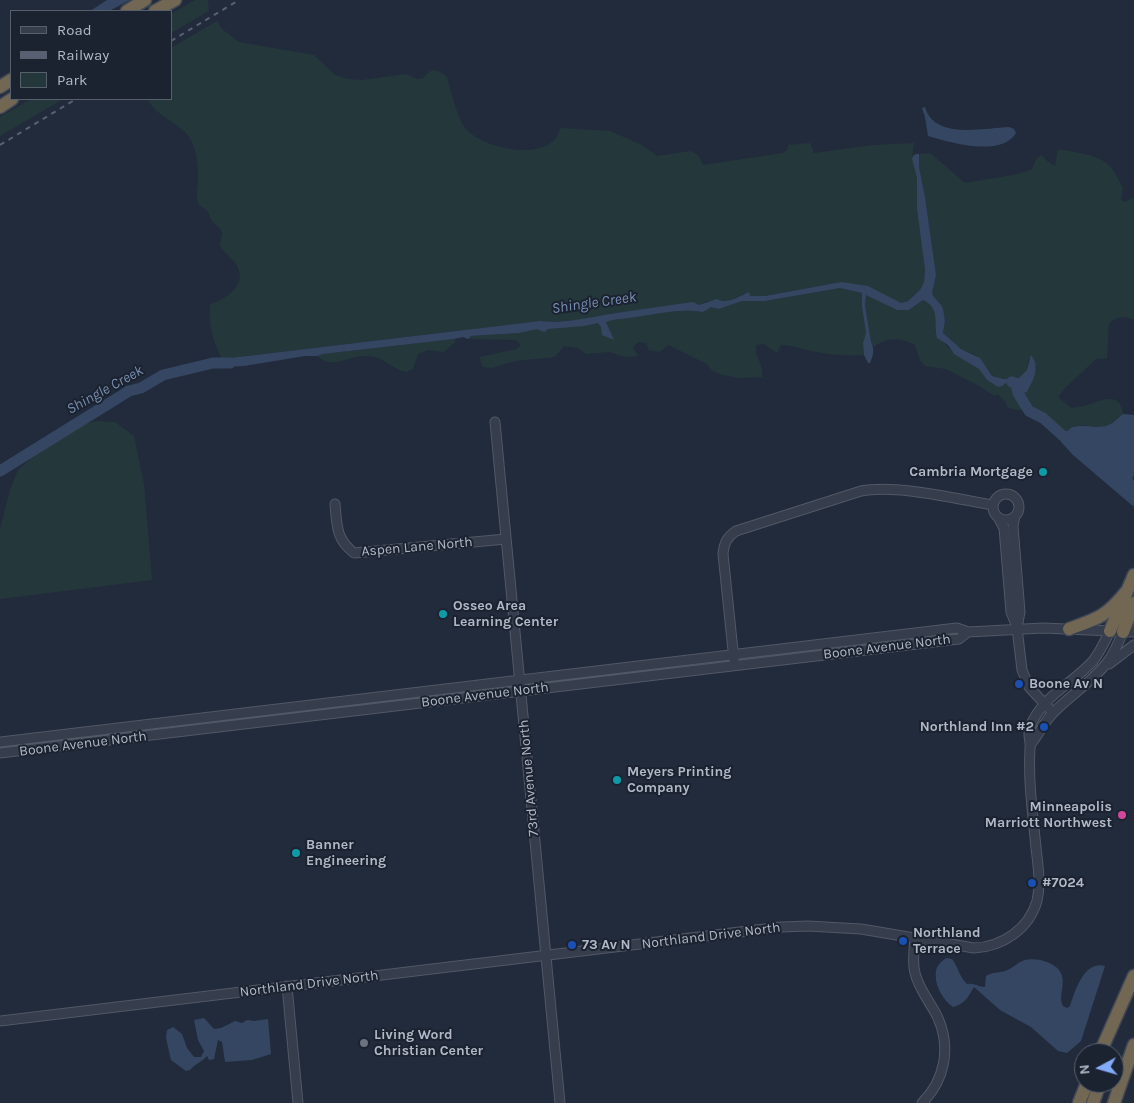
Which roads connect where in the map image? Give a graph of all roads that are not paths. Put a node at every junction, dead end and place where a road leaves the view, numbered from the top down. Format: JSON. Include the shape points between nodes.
{"nodes":[{"id":1,"x":145,"y":0,"type":"edge"},
{"id":2,"x":175,"y":0,"type":"edge"},
{"id":3,"x":128,"y":10,"type":"edge"},
{"id":4,"x":157,"y":10,"type":"edge"},
{"id":5,"x":10,"y":100,"type":"edge"},
{"id":6,"x":0,"y":107,"type":"edge"},
{"id":7,"x":495,"y":422,"type":"dead end"},
{"id":8,"x":336,"y":504,"type":"dead end"},
{"id":9,"x":993,"y":505,"type":"junction"},
{"id":10,"x":1016,"y":516,"type":"junction"},
{"id":11,"x":998,"y":517,"type":"junction"},
{"id":12,"x":506,"y":539,"type":"junction"},
{"id":13,"x":1134,"y":575,"type":"edge"},
{"id":14,"x":1126,"y":592,"type":"junction"},
{"id":15,"x":1134,"y":603,"type":"edge"},
{"id":16,"x":1017,"y":628,"type":"junction"},
{"id":17,"x":1069,"y":629,"type":"junction"},
{"id":18,"x":1110,"y":631,"type":"junction"},
{"id":19,"x":968,"y":632,"type":"junction"},
{"id":20,"x":1129,"y":632,"type":"edge"},
{"id":21,"x":1134,"y":645,"type":"edge"},
{"id":22,"x":734,"y":654,"type":"junction"},
{"id":23,"x":735,"y":665,"type":"junction"},
{"id":24,"x":1102,"y":668,"type":"junction"},
{"id":25,"x":519,"y":680,"type":"junction"},
{"id":26,"x":521,"y":691,"type":"junction"},
{"id":27,"x":1044,"y":704,"type":"junction"},
{"id":28,"x":1053,"y":713,"type":"junction"},
{"id":29,"x":0,"y":742,"type":"edge"},
{"id":30,"x":1030,"y":745,"type":"junction"},
{"id":31,"x":0,"y":754,"type":"edge"},
{"id":32,"x":915,"y":939,"type":"junction"},
{"id":33,"x":546,"y":955,"type":"junction"},
{"id":34,"x":1134,"y":978,"type":"edge"},
{"id":35,"x":287,"y":986,"type":"junction"},
{"id":36,"x":0,"y":1021,"type":"edge"},
{"id":37,"x":1105,"y":1043,"type":"edge"},
{"id":38,"x":1113,"y":1043,"type":"edge"},
{"id":39,"x":1134,"y":1045,"type":"edge"},
{"id":40,"x":298,"y":1103,"type":"edge"},
{"id":41,"x":560,"y":1103,"type":"edge"},
{"id":42,"x":922,"y":1103,"type":"edge"},
{"id":43,"x":1114,"y":1103,"type":"edge"}],
"edges":[{"from":1,"to":3,"type":"highway"},
{"from":2,"to":4,"type":"highway"},
{"from":5,"to":6,"type":"highway"},
{"from":7,"to":12,"type":"street","name":"73rd Avenue North"},
{"from":8,"to":12,"type":"street","name":"Aspen Lane North","via":[[339,536],[354,553]]},
{"from":9,"to":10,"type":"street","via":[[1000,496],[1011,495],[1019,506]]},
{"from":9,"to":11,"type":"street"},
{"from":9,"to":22,"type":"street","via":[[879,488],[736,531],[724,544],[723,554]]},
{"from":10,"to":11,"type":"street","via":[[1006,520]]},
{"from":10,"to":16,"type":"street","via":[[1013,526],[1020,612]]},
{"from":11,"to":16,"type":"street","via":[[1004,528],[1011,612]]},
{"from":12,"to":25,"type":"street","name":"73rd Avenue North"},
{"from":13,"to":14,"type":"highway"},
{"from":14,"to":17,"type":"highway","via":[[1104,616]]},
{"from":14,"to":18,"type":"highway"},
{"from":15,"to":20,"type":"highway"},
{"from":16,"to":17,"type":"street","name":"Boone Avenue North"},
{"from":16,"to":19,"type":"street","name":"Boone Avenue North"},
{"from":16,"to":27,"type":"street","via":[[1023,676]]},
{"from":17,"to":18,"type":"street","name":"Boone Avenue North"},
{"from":18,"to":20,"type":"street","name":"Boone Avenue North"},
{"from":18,"to":27,"type":"street","name":"Northland Drive North","via":[[1092,661]]},
{"from":19,"to":22,"type":"street","name":"Boone Avenue North","via":[[957,628]]},
{"from":19,"to":23,"type":"street","name":"Boone Avenue North","via":[[959,639]]},
{"from":20,"to":24,"type":"street"},
{"from":21,"to":24,"type":"street"},
{"from":22,"to":23,"type":"street"},
{"from":22,"to":25,"type":"street","name":"Boone Avenue North"},
{"from":23,"to":26,"type":"street","name":"Boone Avenue North"},
{"from":24,"to":28,"type":"street"},
{"from":25,"to":26,"type":"street","name":"73rd Avenue North"},
{"from":25,"to":29,"type":"street","name":"Boone Avenue North"},
{"from":26,"to":31,"type":"street","name":"Boone Avenue North"},
{"from":26,"to":33,"type":"street","name":"73rd Avenue North"},
{"from":27,"to":28,"type":"street"},
{"from":27,"to":30,"type":"street","name":"Northland Drive North","via":[[1028,734]]},
{"from":28,"to":30,"type":"street"},
{"from":30,"to":32,"type":"street","name":"Northland Drive North","via":[[1030,783],[1039,880],[1036,902],[1024,925],[1012,936],[986,947]]},
{"from":32,"to":33,"type":"street","name":"Northland Drive North","via":[[861,929],[808,926]]},
{"from":32,"to":42,"type":"street","via":[[915,973],[937,1017],[945,1051],[942,1073]]},
{"from":33,"to":35,"type":"street","name":"Northland Drive North"},
{"from":33,"to":41,"type":"street","name":"73rd Avenue North"},
{"from":34,"to":37,"type":"highway"},
{"from":34,"to":38,"type":"highway"},
{"from":35,"to":36,"type":"street","name":"Northland Drive North"},
{"from":35,"to":40,"type":"street"},
{"from":39,"to":43,"type":"highway"}]}
